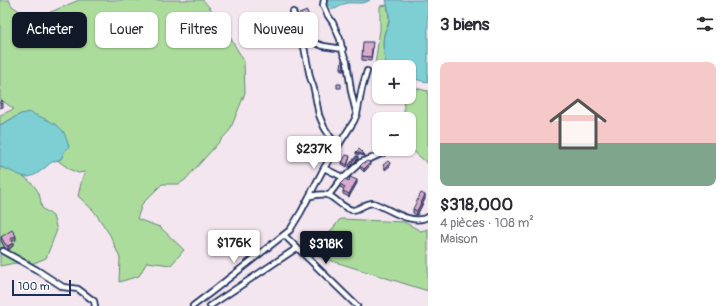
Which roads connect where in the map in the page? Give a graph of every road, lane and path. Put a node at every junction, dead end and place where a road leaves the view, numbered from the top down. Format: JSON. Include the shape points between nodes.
{"nodes":[{"id":1,"x":324,"y":0,"type":"edge"},
{"id":2,"x":318,"y":44,"type":"edge"},
{"id":3,"x":304,"y":48,"type":"edge"},
{"id":4,"x":343,"y":49,"type":"junction"},
{"id":5,"x":367,"y":71,"type":"dead end"},
{"id":6,"x":357,"y":114,"type":"junction"},
{"id":7,"x":340,"y":144,"type":"junction"},
{"id":8,"x":376,"y":156,"type":"edge"},
{"id":9,"x":324,"y":168,"type":"junction"},
{"id":10,"x":344,"y":178,"type":"junction"},
{"id":11,"x":329,"y":195,"type":"junction"},
{"id":12,"x":310,"y":196,"type":"junction"},
{"id":13,"x":428,"y":217,"type":"edge"},
{"id":14,"x":284,"y":235,"type":"junction"},
{"id":15,"x":297,"y":248,"type":"junction"},
{"id":16,"x":3,"y":251,"type":"dead end"},
{"id":17,"x":96,"y":306,"type":"edge"},
{"id":18,"x":193,"y":306,"type":"edge"},
{"id":19,"x":210,"y":306,"type":"edge"},
{"id":20,"x":357,"y":306,"type":"edge"}],
"edges":[{"from":1,"to":4,"type":"street","via":[[323,6]]},
{"from":2,"to":4,"type":"street"},
{"from":3,"to":7,"type":"street","via":[[319,115],[331,138]]},
{"from":4,"to":6,"type":"street"},
{"from":5,"to":6,"type":"street"},
{"from":6,"to":7,"type":"street"},
{"from":7,"to":9,"type":"street"},
{"from":8,"to":10,"type":"street","via":[[361,162]]},
{"from":9,"to":10,"type":"street"},
{"from":9,"to":12,"type":"street"},
{"from":10,"to":11,"type":"street"},
{"from":11,"to":12,"type":"street"},
{"from":11,"to":13,"type":"street","via":[[346,208],[354,210],[373,203],[405,217],[419,220]]},
{"from":12,"to":14,"type":"street","via":[[290,230]]},
{"from":14,"to":15,"type":"street"},
{"from":14,"to":18,"type":"street"},
{"from":15,"to":19,"type":"street"},
{"from":15,"to":20,"type":"street"},
{"from":16,"to":17,"type":"street","via":[[63,287],[78,290]]}]}
